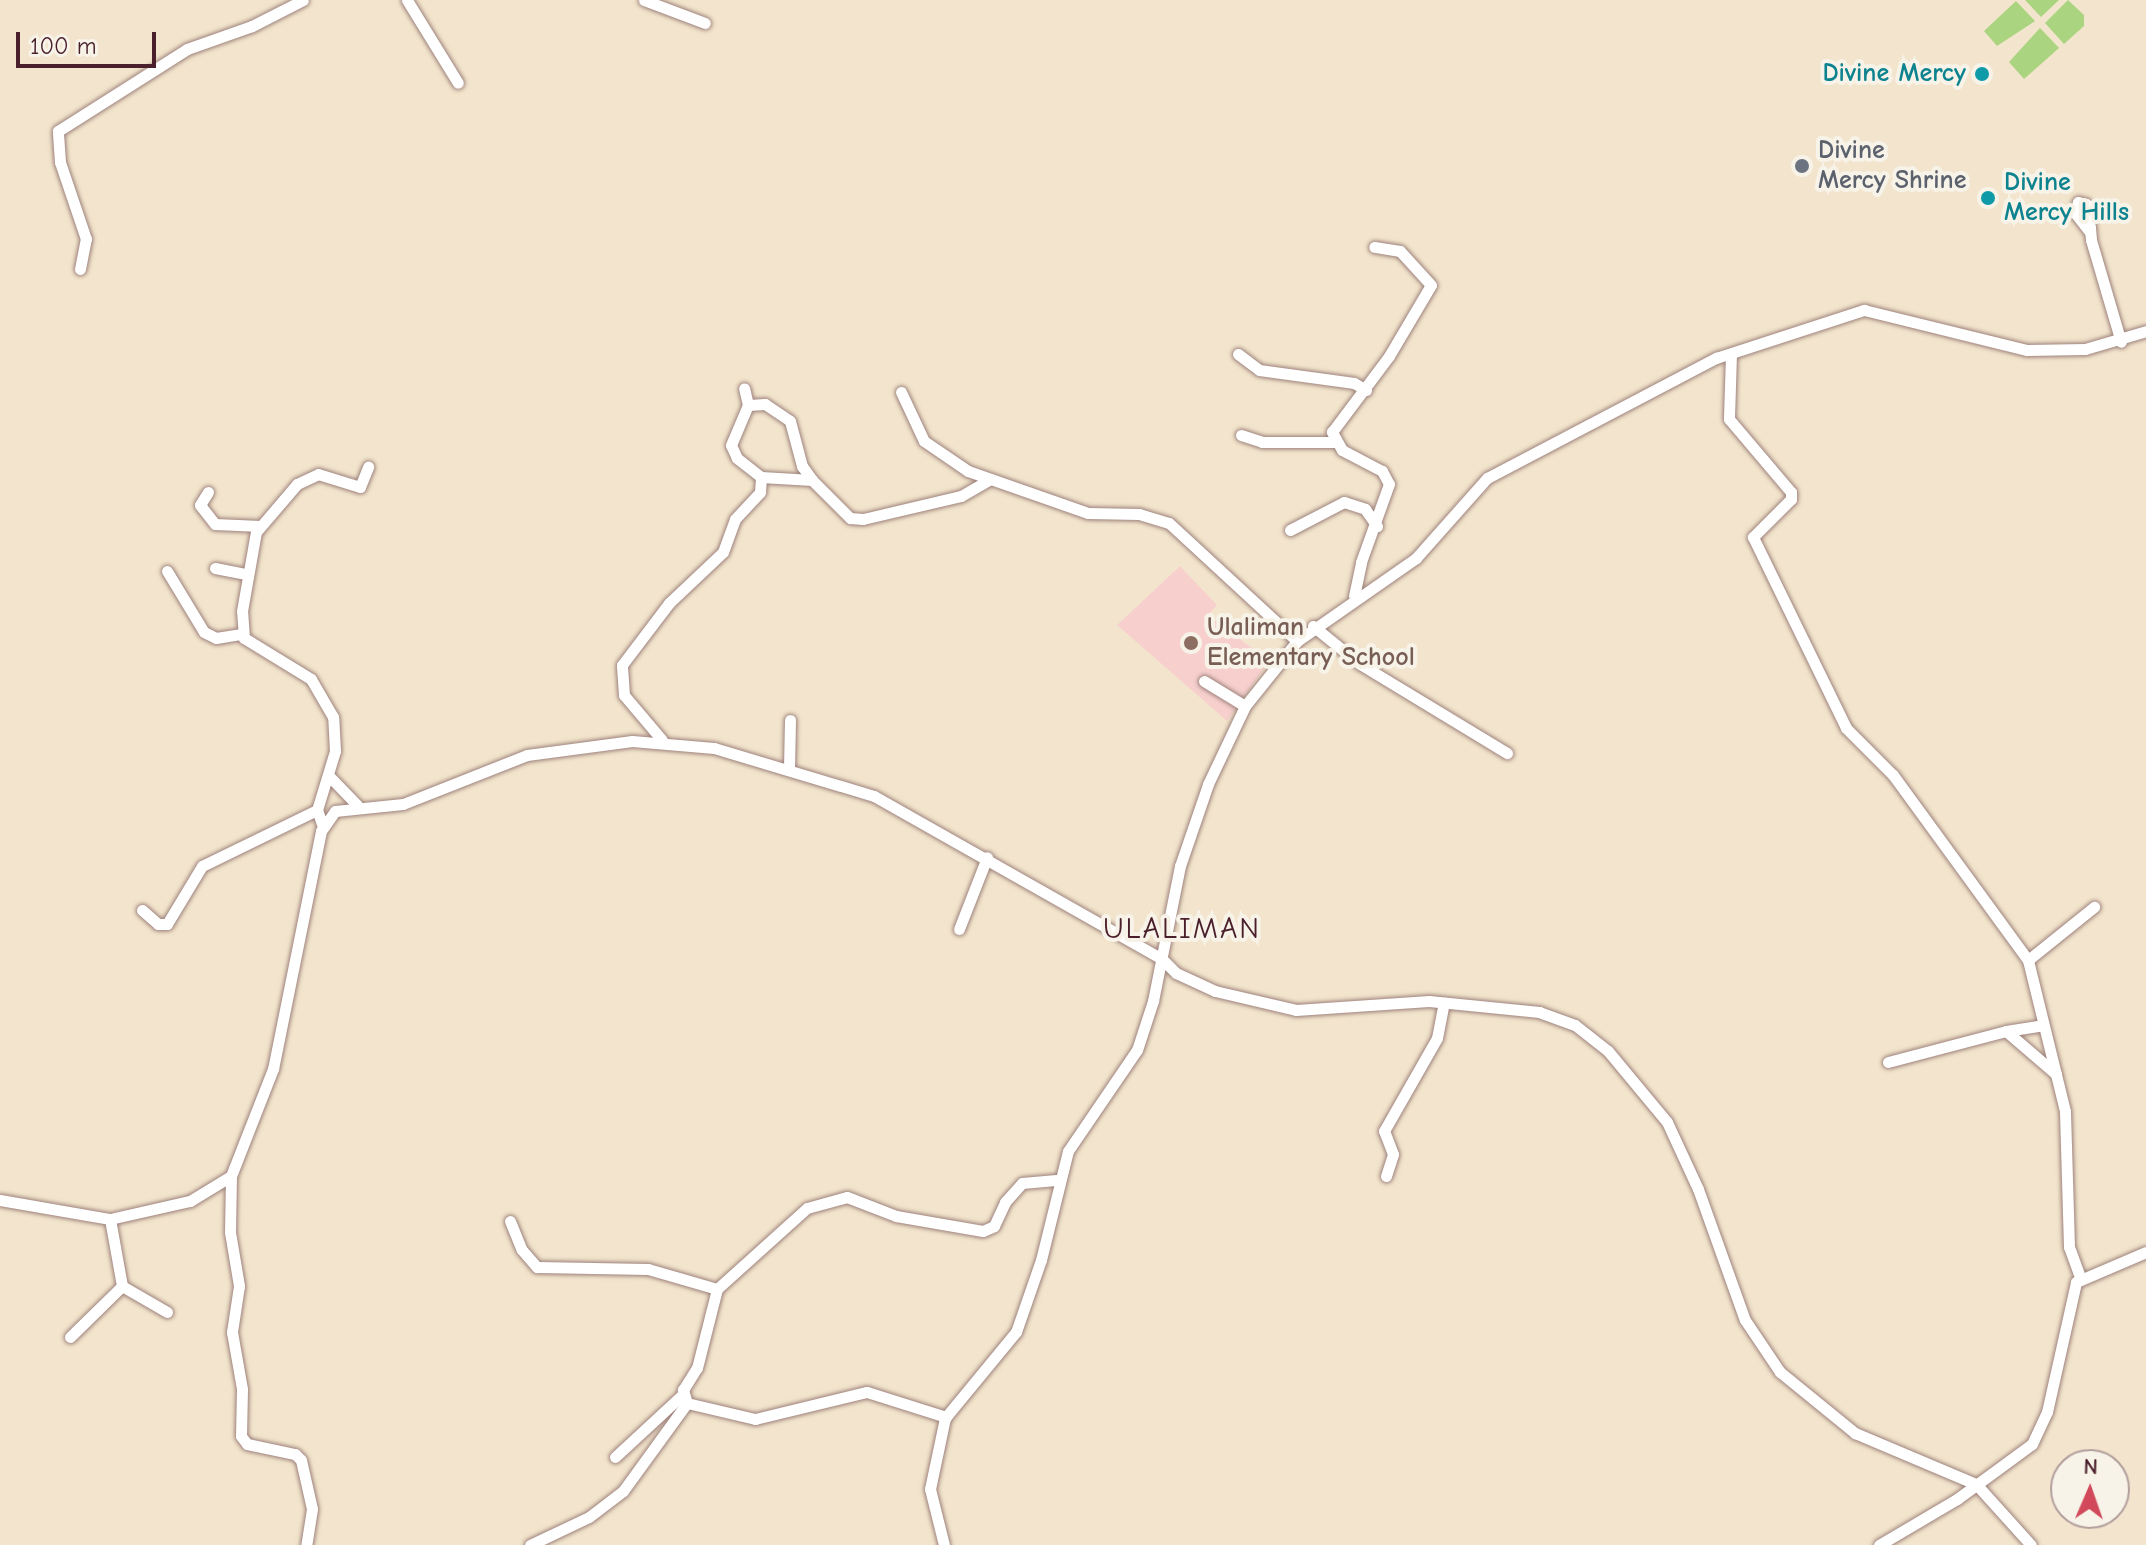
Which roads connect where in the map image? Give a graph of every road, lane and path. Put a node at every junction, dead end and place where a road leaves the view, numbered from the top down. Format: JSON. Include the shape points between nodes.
{"nodes":[{"id":1,"x":303,"y":0,"type":"edge"},
{"id":2,"x":407,"y":0,"type":"edge"},
{"id":3,"x":644,"y":0,"type":"edge"},
{"id":4,"x":705,"y":23,"type":"dead end"},
{"id":5,"x":458,"y":83,"type":"dead end"},
{"id":6,"x":2090,"y":232,"type":"dead end"},
{"id":7,"x":1374,"y":247,"type":"dead end"},
{"id":8,"x":80,"y":269,"type":"dead end"},
{"id":9,"x":2146,"y":331,"type":"edge"},
{"id":10,"x":2121,"y":342,"type":"junction"},
{"id":11,"x":1238,"y":354,"type":"dead end"},
{"id":12,"x":1731,"y":354,"type":"junction"},
{"id":13,"x":744,"y":388,"type":"dead end"},
{"id":14,"x":1366,"y":390,"type":"junction"},
{"id":15,"x":901,"y":392,"type":"dead end"},
{"id":16,"x":748,"y":405,"type":"junction"},
{"id":17,"x":1241,"y":435,"type":"dead end"},
{"id":18,"x":1334,"y":442,"type":"junction"},
{"id":19,"x":368,"y":467,"type":"dead end"},
{"id":20,"x":761,"y":477,"type":"junction"},
{"id":21,"x":990,"y":479,"type":"junction"},
{"id":22,"x":812,"y":480,"type":"junction"},
{"id":23,"x":208,"y":492,"type":"dead end"},
{"id":24,"x":260,"y":526,"type":"junction"},
{"id":25,"x":1377,"y":526,"type":"junction"},
{"id":26,"x":1290,"y":530,"type":"dead end"},
{"id":27,"x":215,"y":568,"type":"dead end"},
{"id":28,"x":167,"y":571,"type":"dead end"},
{"id":29,"x":247,"y":574,"type":"junction"},
{"id":30,"x":1354,"y":596,"type":"junction"},
{"id":31,"x":1313,"y":626,"type":"junction"},
{"id":32,"x":242,"y":634,"type":"junction"},
{"id":33,"x":1297,"y":641,"type":"junction"},
{"id":34,"x":1204,"y":681,"type":"dead end"},
{"id":35,"x":1245,"y":706,"type":"junction"},
{"id":36,"x":790,"y":720,"type":"dead end"},
{"id":37,"x":662,"y":740,"type":"junction"},
{"id":38,"x":1507,"y":753,"type":"dead end"},
{"id":39,"x":789,"y":768,"type":"junction"},
{"id":40,"x":330,"y":777,"type":"junction"},
{"id":41,"x":358,"y":806,"type":"junction"},
{"id":42,"x":317,"y":810,"type":"junction"},
{"id":43,"x":323,"y":827,"type":"junction"},
{"id":44,"x":987,"y":857,"type":"junction"},
{"id":45,"x":2094,"y":907,"type":"dead end"},
{"id":46,"x":142,"y":910,"type":"dead end"},
{"id":47,"x":959,"y":929,"type":"dead end"},
{"id":48,"x":1162,"y":959,"type":"junction"},
{"id":49,"x":2028,"y":960,"type":"junction"},
{"id":50,"x":1444,"y":1003,"type":"junction"},
{"id":51,"x":2043,"y":1025,"type":"junction"},
{"id":52,"x":2006,"y":1031,"type":"junction"},
{"id":53,"x":1888,"y":1062,"type":"dead end"},
{"id":54,"x":2056,"y":1074,"type":"junction"},
{"id":55,"x":231,"y":1176,"type":"junction"},
{"id":56,"x":1386,"y":1176,"type":"dead end"},
{"id":57,"x":1059,"y":1180,"type":"junction"},
{"id":58,"x":0,"y":1200,"type":"edge"},
{"id":59,"x":110,"y":1219,"type":"junction"},
{"id":60,"x":510,"y":1221,"type":"dead end"},
{"id":61,"x":2146,"y":1252,"type":"edge"},
{"id":62,"x":2080,"y":1277,"type":"junction"},
{"id":63,"x":122,"y":1286,"type":"junction"},
{"id":64,"x":717,"y":1289,"type":"junction"},
{"id":65,"x":167,"y":1312,"type":"dead end"},
{"id":66,"x":70,"y":1337,"type":"dead end"},
{"id":67,"x":685,"y":1399,"type":"junction"},
{"id":68,"x":946,"y":1417,"type":"junction"},
{"id":69,"x":615,"y":1457,"type":"dead end"},
{"id":70,"x":1976,"y":1484,"type":"junction"},
{"id":71,"x":306,"y":1545,"type":"edge"},
{"id":72,"x":530,"y":1545,"type":"edge"},
{"id":73,"x":944,"y":1545,"type":"edge"},
{"id":74,"x":1879,"y":1545,"type":"edge"},
{"id":75,"x":2031,"y":1545,"type":"edge"}],
"edges":[{"from":1,"to":8,"type":"street","via":[[252,26],[187,49],[58,131],[60,162],[86,239]]},
{"from":2,"to":5,"type":"street"},
{"from":3,"to":4,"type":"street"},
{"from":6,"to":10,"type":"street"},
{"from":7,"to":14,"type":"street","via":[[1400,251],[1431,285]]},
{"from":9,"to":10,"type":"street"},
{"from":10,"to":12,"type":"street","via":[[2027,350],[1864,310]]},
{"from":11,"to":14,"type":"street","via":[[1259,370],[1354,383]]},
{"from":12,"to":30,"type":"street","via":[[1686,370],[1487,478],[1416,558]]},
{"from":12,"to":49,"type":"street","via":[[1729,419],[1791,492],[1791,499],[1753,537],[1846,728],[1893,775]]},
{"from":13,"to":16,"type":"street"},
{"from":14,"to":18,"type":"street","via":[[1332,432]]},
{"from":15,"to":21,"type":"street","via":[[924,441],[968,471]]},
{"from":16,"to":20,"type":"street","via":[[731,445],[737,458]]},
{"from":16,"to":22,"type":"street","via":[[765,404],[790,421],[802,466]]},
{"from":17,"to":18,"type":"street","via":[[1262,442]]},
{"from":18,"to":25,"type":"street","via":[[1386,475],[1389,489]]},
{"from":19,"to":24,"type":"street","via":[[360,487],[323,474],[306,477]]},
{"from":20,"to":22,"type":"street"},
{"from":20,"to":37,"type":"street","via":[[760,492],[735,519],[723,552],[669,603],[622,665],[624,695]]},
{"from":21,"to":22,"type":"street","via":[[961,496],[863,519],[850,518]]},
{"from":21,"to":33,"type":"street","via":[[1088,513],[1139,514],[1169,523]]},
{"from":23,"to":24,"type":"street","via":[[200,505],[215,524]]},
{"from":24,"to":29,"type":"street"},
{"from":25,"to":26,"type":"street","via":[[1365,509],[1344,502]]},
{"from":25,"to":30,"type":"street"},
{"from":27,"to":29,"type":"street"},
{"from":28,"to":32,"type":"street","via":[[204,632],[216,638]]},
{"from":29,"to":32,"type":"street"},
{"from":30,"to":31,"type":"street"},
{"from":31,"to":33,"type":"street"},
{"from":31,"to":38,"type":"street","via":[[1360,664]]},
{"from":32,"to":40,"type":"street","via":[[281,656],[320,691],[336,737]]},
{"from":33,"to":35,"type":"street"},
{"from":34,"to":35,"type":"street"},
{"from":35,"to":48,"type":"street","via":[[1189,834]]},
{"from":36,"to":39,"type":"street"},
{"from":37,"to":39,"type":"street"},
{"from":37,"to":41,"type":"street","via":[[514,758],[403,804]]},
{"from":39,"to":44,"type":"street","via":[[874,796]]},
{"from":40,"to":41,"type":"street"},
{"from":40,"to":42,"type":"street"},
{"from":41,"to":43,"type":"street","via":[[335,811]]},
{"from":42,"to":43,"type":"street"},
{"from":42,"to":46,"type":"street","via":[[202,866],[167,924],[158,924]]},
{"from":43,"to":55,"type":"street","via":[[288,1014]]},
{"from":44,"to":47,"type":"street"},
{"from":44,"to":48,"type":"street"},
{"from":45,"to":49,"type":"street"},
{"from":48,"to":50,"type":"street","via":[[1176,973],[1215,991],[1296,1010]]},
{"from":48,"to":57,"type":"street","via":[[1137,1050],[1082,1124]]},
{"from":49,"to":51,"type":"street"},
{"from":50,"to":56,"type":"street","via":[[1437,1038],[1384,1131],[1393,1154]]},
{"from":50,"to":70,"type":"street","via":[[1539,1012],[1597,1040],[1675,1137],[1745,1320],[1780,1372],[1855,1433]]},
{"from":51,"to":52,"type":"street"},
{"from":51,"to":54,"type":"street"},
{"from":52,"to":53,"type":"street"},
{"from":52,"to":54,"type":"street"},
{"from":54,"to":62,"type":"street","via":[[2070,1157],[2069,1247]]},
{"from":55,"to":59,"type":"street","via":[[190,1201]]},
{"from":55,"to":71,"type":"street","via":[[230,1232],[239,1286],[232,1332],[242,1389],[241,1436],[247,1444],[295,1454],[301,1460],[312,1509]]},
{"from":57,"to":64,"type":"street","via":[[1022,1183],[994,1226],[983,1231],[896,1216],[847,1197],[822,1200]]},
{"from":57,"to":68,"type":"street","via":[[1041,1260],[1016,1332]]},
{"from":58,"to":59,"type":"street"},
{"from":59,"to":63,"type":"street"},
{"from":60,"to":64,"type":"street","via":[[522,1250],[537,1267],[659,1270]]},
{"from":61,"to":62,"type":"street"},
{"from":62,"to":70,"type":"street","via":[[2064,1322],[2041,1430],[2021,1455]]},
{"from":63,"to":65,"type":"street"},
{"from":63,"to":66,"type":"street"},
{"from":64,"to":67,"type":"street"},
{"from":67,"to":68,"type":"street","via":[[763,1419],[867,1392]]},
{"from":67,"to":69,"type":"street"},
{"from":67,"to":72,"type":"street","via":[[623,1491],[589,1517]]},
{"from":68,"to":73,"type":"street","via":[[930,1489]]},
{"from":70,"to":74,"type":"street"},
{"from":70,"to":75,"type":"street"}]}
